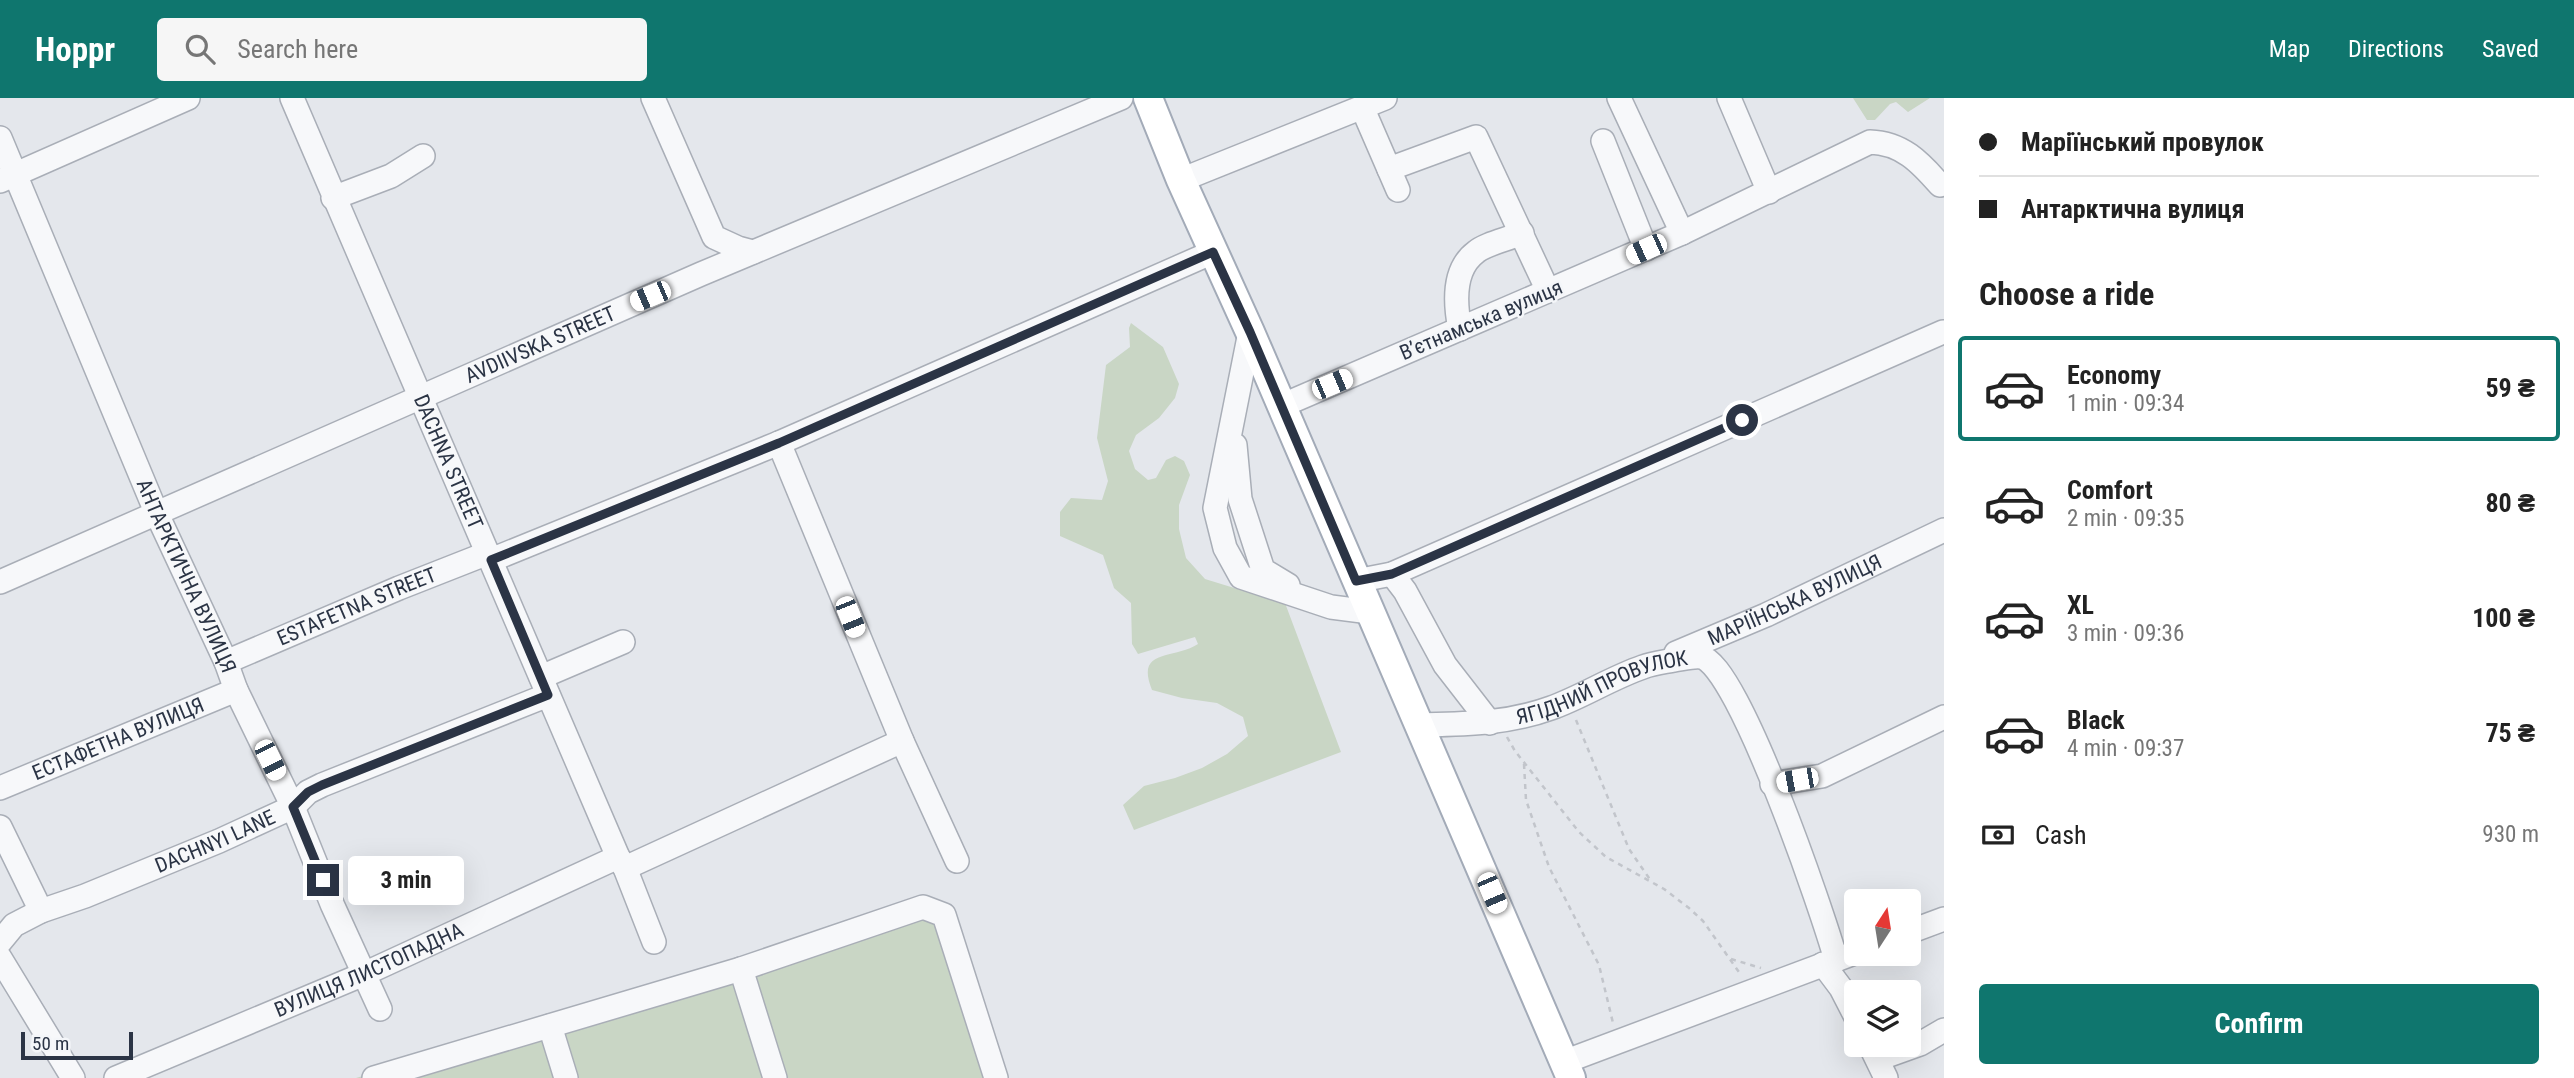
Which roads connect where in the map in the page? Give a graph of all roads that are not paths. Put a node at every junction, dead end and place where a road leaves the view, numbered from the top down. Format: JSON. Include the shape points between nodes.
{"nodes":[{"id":1,"x":188,"y":98,"type":"edge"},
{"id":2,"x":292,"y":98,"type":"edge"},
{"id":3,"x":653,"y":98,"type":"edge"},
{"id":4,"x":1121,"y":98,"type":"edge"},
{"id":5,"x":1148,"y":98,"type":"edge"},
{"id":6,"x":1385,"y":98,"type":"edge"},
{"id":7,"x":1619,"y":98,"type":"edge"},
{"id":8,"x":1729,"y":98,"type":"edge"},
{"id":9,"x":1362,"y":107,"type":"junction"},
{"id":10,"x":0,"y":138,"type":"edge"},
{"id":11,"x":1603,"y":141,"type":"dead end"},
{"id":12,"x":423,"y":156,"type":"dead end"},
{"id":13,"x":8,"y":177,"type":"edge"},
{"id":14,"x":1181,"y":180,"type":"junction"},
{"id":15,"x":1940,"y":185,"type":"dead end"},
{"id":16,"x":1769,"y":192,"type":"junction"},
{"id":17,"x":333,"y":198,"type":"junction"},
{"id":18,"x":1522,"y":233,"type":"junction"},
{"id":19,"x":1682,"y":233,"type":"junction"},
{"id":20,"x":713,"y":237,"type":"junction"},
{"id":21,"x":1646,"y":249,"type":"junction"},
{"id":22,"x":753,"y":252,"type":"junction"},
{"id":23,"x":1213,"y":252,"type":"junction"},
{"id":24,"x":701,"y":274,"type":"junction"},
{"id":25,"x":1548,"y":291,"type":"junction"},
{"id":26,"x":1460,"y":329,"type":"junction"},
{"id":27,"x":1250,"y":332,"type":"junction"},
{"id":28,"x":1942,"y":332,"type":"edge"},
{"id":29,"x":421,"y":395,"type":"junction"},
{"id":30,"x":1281,"y":406,"type":"junction"},
{"id":31,"x":779,"y":443,"type":"junction"},
{"id":32,"x":156,"y":512,"type":"junction"},
{"id":33,"x":1944,"y":530,"type":"edge"},
{"id":34,"x":490,"y":556,"type":"junction"},
{"id":35,"x":1392,"y":574,"type":"junction"},
{"id":36,"x":1356,"y":581,"type":"junction"},
{"id":37,"x":0,"y":582,"type":"edge"},
{"id":38,"x":1370,"y":612,"type":"junction"},
{"id":39,"x":623,"y":642,"type":"dead end"},
{"id":40,"x":226,"y":662,"type":"junction"},
{"id":41,"x":1644,"y":666,"type":"junction"},
{"id":42,"x":545,"y":686,"type":"junction"},
{"id":43,"x":236,"y":690,"type":"junction"},
{"id":44,"x":1944,"y":717,"type":"edge"},
{"id":45,"x":1494,"y":722,"type":"junction"},
{"id":46,"x":1419,"y":725,"type":"junction"},
{"id":47,"x":902,"y":741,"type":"junction"},
{"id":48,"x":1772,"y":784,"type":"junction"},
{"id":49,"x":0,"y":788,"type":"edge"},
{"id":50,"x":293,"y":807,"type":"junction"},
{"id":51,"x":0,"y":827,"type":"edge"},
{"id":52,"x":957,"y":861,"type":"dead end"},
{"id":53,"x":622,"y":863,"type":"junction"},
{"id":54,"x":41,"y":911,"type":"junction"},
{"id":55,"x":1944,"y":919,"type":"edge"},
{"id":56,"x":1922,"y":927,"type":"edge"},
{"id":57,"x":0,"y":942,"type":"edge"},
{"id":58,"x":654,"y":942,"type":"dead end"},
{"id":59,"x":0,"y":958,"type":"edge"},
{"id":60,"x":1838,"y":958,"type":"edge"},
{"id":61,"x":741,"y":969,"type":"junction"},
{"id":62,"x":363,"y":974,"type":"junction"},
{"id":63,"x":1844,"y":994,"type":"edge"},
{"id":64,"x":380,"y":1009,"type":"dead end"},
{"id":65,"x":550,"y":1026,"type":"junction"},
{"id":66,"x":1944,"y":1030,"type":"edge"},
{"id":67,"x":1878,"y":1061,"type":"edge"},
{"id":68,"x":1567,"y":1070,"type":"edge"},
{"id":69,"x":74,"y":1078,"type":"edge"},
{"id":70,"x":117,"y":1078,"type":"edge"},
{"id":71,"x":374,"y":1078,"type":"edge"},
{"id":72,"x":566,"y":1078,"type":"edge"},
{"id":73,"x":775,"y":1078,"type":"edge"},
{"id":74,"x":996,"y":1078,"type":"edge"}],
"edges":[{"from":1,"to":13,"type":"street"},
{"from":2,"to":17,"type":"street","name":"DACHNA STREET"},
{"from":3,"to":20,"type":"street"},
{"from":4,"to":22,"type":"street","name":"AVDIIVSKA STREET"},
{"from":5,"to":14,"type":"main road"},
{"from":6,"to":9,"type":"street"},
{"from":7,"to":19,"type":"street"},
{"from":8,"to":16,"type":"street"},
{"from":9,"to":14,"type":"street"},
{"from":9,"to":18,"type":"street","via":[[1393,179],[1476,137]]},
{"from":10,"to":13,"type":"street","name":"АНТАРКТИЧНА ВУЛИЦЯ"},
{"from":11,"to":21,"type":"street"},
{"from":12,"to":17,"type":"street","via":[[391,176]]},
{"from":13,"to":32,"type":"street","name":"АНТАРКТИЧНА ВУЛИЦЯ"},
{"from":14,"to":23,"type":"main road"},
{"from":15,"to":16,"type":"street","name":"Вʼєтнамська вулиця","via":[[1909,153],[1885,142],[1870,142]]},
{"from":16,"to":19,"type":"street","name":"Вʼєтнамська вулиця"},
{"from":17,"to":29,"type":"street","name":"DACHNA STREET"},
{"from":18,"to":25,"type":"street"},
{"from":18,"to":26,"type":"street","via":[[1476,252],[1460,274]]},
{"from":19,"to":21,"type":"street","name":"Вʼєтнамська вулиця"},
{"from":20,"to":22,"type":"street"},
{"from":20,"to":24,"type":"street"},
{"from":21,"to":25,"type":"street","name":"Вʼєтнамська вулиця"},
{"from":22,"to":24,"type":"street","name":"AVDIIVSKA STREET"},
{"from":23,"to":27,"type":"main road"},
{"from":23,"to":31,"type":"street","name":"ESTAFETNA STREET"},
{"from":24,"to":29,"type":"street","name":"AVDIIVSKA STREET"},
{"from":25,"to":26,"type":"street","name":"Вʼєтнамська вулиця"},
{"from":26,"to":30,"type":"street","name":"Вʼєтнамська вулиця"},
{"from":27,"to":30,"type":"main road"},
{"from":27,"to":38,"type":"street","via":[[1215,508],[1225,548],[1241,577],[1331,607]]},
{"from":28,"to":35,"type":"street"},
{"from":29,"to":32,"type":"street","name":"AVDIIVSKA STREET"},
{"from":29,"to":34,"type":"street","name":"DACHNA STREET"},
{"from":30,"to":36,"type":"main road"},
{"from":31,"to":34,"type":"street","name":"ESTAFETNA STREET"},
{"from":31,"to":47,"type":"street"},
{"from":32,"to":37,"type":"street","name":"AVDIIVSKA STREET"},
{"from":32,"to":40,"type":"street","name":"АНТАРКТИЧНА ВУЛИЦЯ"},
{"from":33,"to":41,"type":"street","name":"МАРІЇНСЬКА ВУЛИЦЯ","via":[[1766,615]]},
{"from":34,"to":40,"type":"street","name":"ESTAFETNA STREET","via":[[399,588]]},
{"from":34,"to":42,"type":"street","name":"DACHNA STREET"},
{"from":35,"to":36,"type":"street"},
{"from":35,"to":45,"type":"street","via":[[1445,665]]},
{"from":36,"to":38,"type":"main road"},
{"from":38,"to":46,"type":"main road"},
{"from":39,"to":42,"type":"street","name":"DACHNYI LANE"},
{"from":40,"to":43,"type":"street","name":"АНТАРКТИЧНА ВУЛИЦЯ"},
{"from":41,"to":45,"type":"street","name":"ЯГІДНИЙ ПРОВУЛОК","via":[[1550,708]]},
{"from":41,"to":48,"type":"street","name":"ЯГІДНИЙ ПРОВУЛОК","via":[[1684,658],[1711,661],[1739,706]]},
{"from":42,"to":50,"type":"street","name":"DACHNYI LANE","via":[[322,785]]},
{"from":42,"to":53,"type":"street","name":"DACHNA STREET"},
{"from":43,"to":49,"type":"street","name":"ЕСТАФЕТНА ВУЛИЦЯ"},
{"from":43,"to":50,"type":"street","name":"АНТАРКТИЧНА ВУЛИЦЯ"},
{"from":44,"to":48,"type":"street","via":[[1822,776]]},
{"from":45,"to":46,"type":"street","name":"ЯГІДНИЙ ПРОВУЛОК"},
{"from":46,"to":68,"type":"main road"},
{"from":47,"to":52,"type":"street"},
{"from":47,"to":53,"type":"street","name":"ВУЛИЦЯ ЛИСТОПАДНА"},
{"from":48,"to":60,"type":"street","name":"ЯГІДНИЙ ПРОВУЛОК","via":[[1797,838]]},
{"from":50,"to":54,"type":"street","name":"DACHNYI LANE"},
{"from":50,"to":62,"type":"street","name":"АНТАРКТИЧНА ВУЛИЦЯ"},
{"from":51,"to":54,"type":"street"},
{"from":53,"to":58,"type":"street","name":"DACHNA STREET"},
{"from":53,"to":62,"type":"street","name":"ВУЛИЦЯ ЛИСТОПАДНА"},
{"from":54,"to":57,"type":"street","name":"DACHNYI LANE","via":[[14,925]]},
{"from":55,"to":56,"type":"street"},
{"from":59,"to":69,"type":"street"},
{"from":60,"to":63,"type":"street","name":"ЯГІДНИЙ ПРОВУЛОК"},
{"from":60,"to":68,"type":"street","via":[[1618,1043]]},
{"from":61,"to":65,"type":"street"},
{"from":61,"to":73,"type":"street"},
{"from":61,"to":74,"type":"street","via":[[923,908],[944,915]]},
{"from":62,"to":64,"type":"street","name":"АНТАРКТИЧНА ВУЛИЦЯ"},
{"from":62,"to":70,"type":"street","name":"ВУЛИЦЯ ЛИСТОПАДНА"},
{"from":65,"to":71,"type":"street"},
{"from":65,"to":72,"type":"street"},
{"from":66,"to":67,"type":"street"}]}
